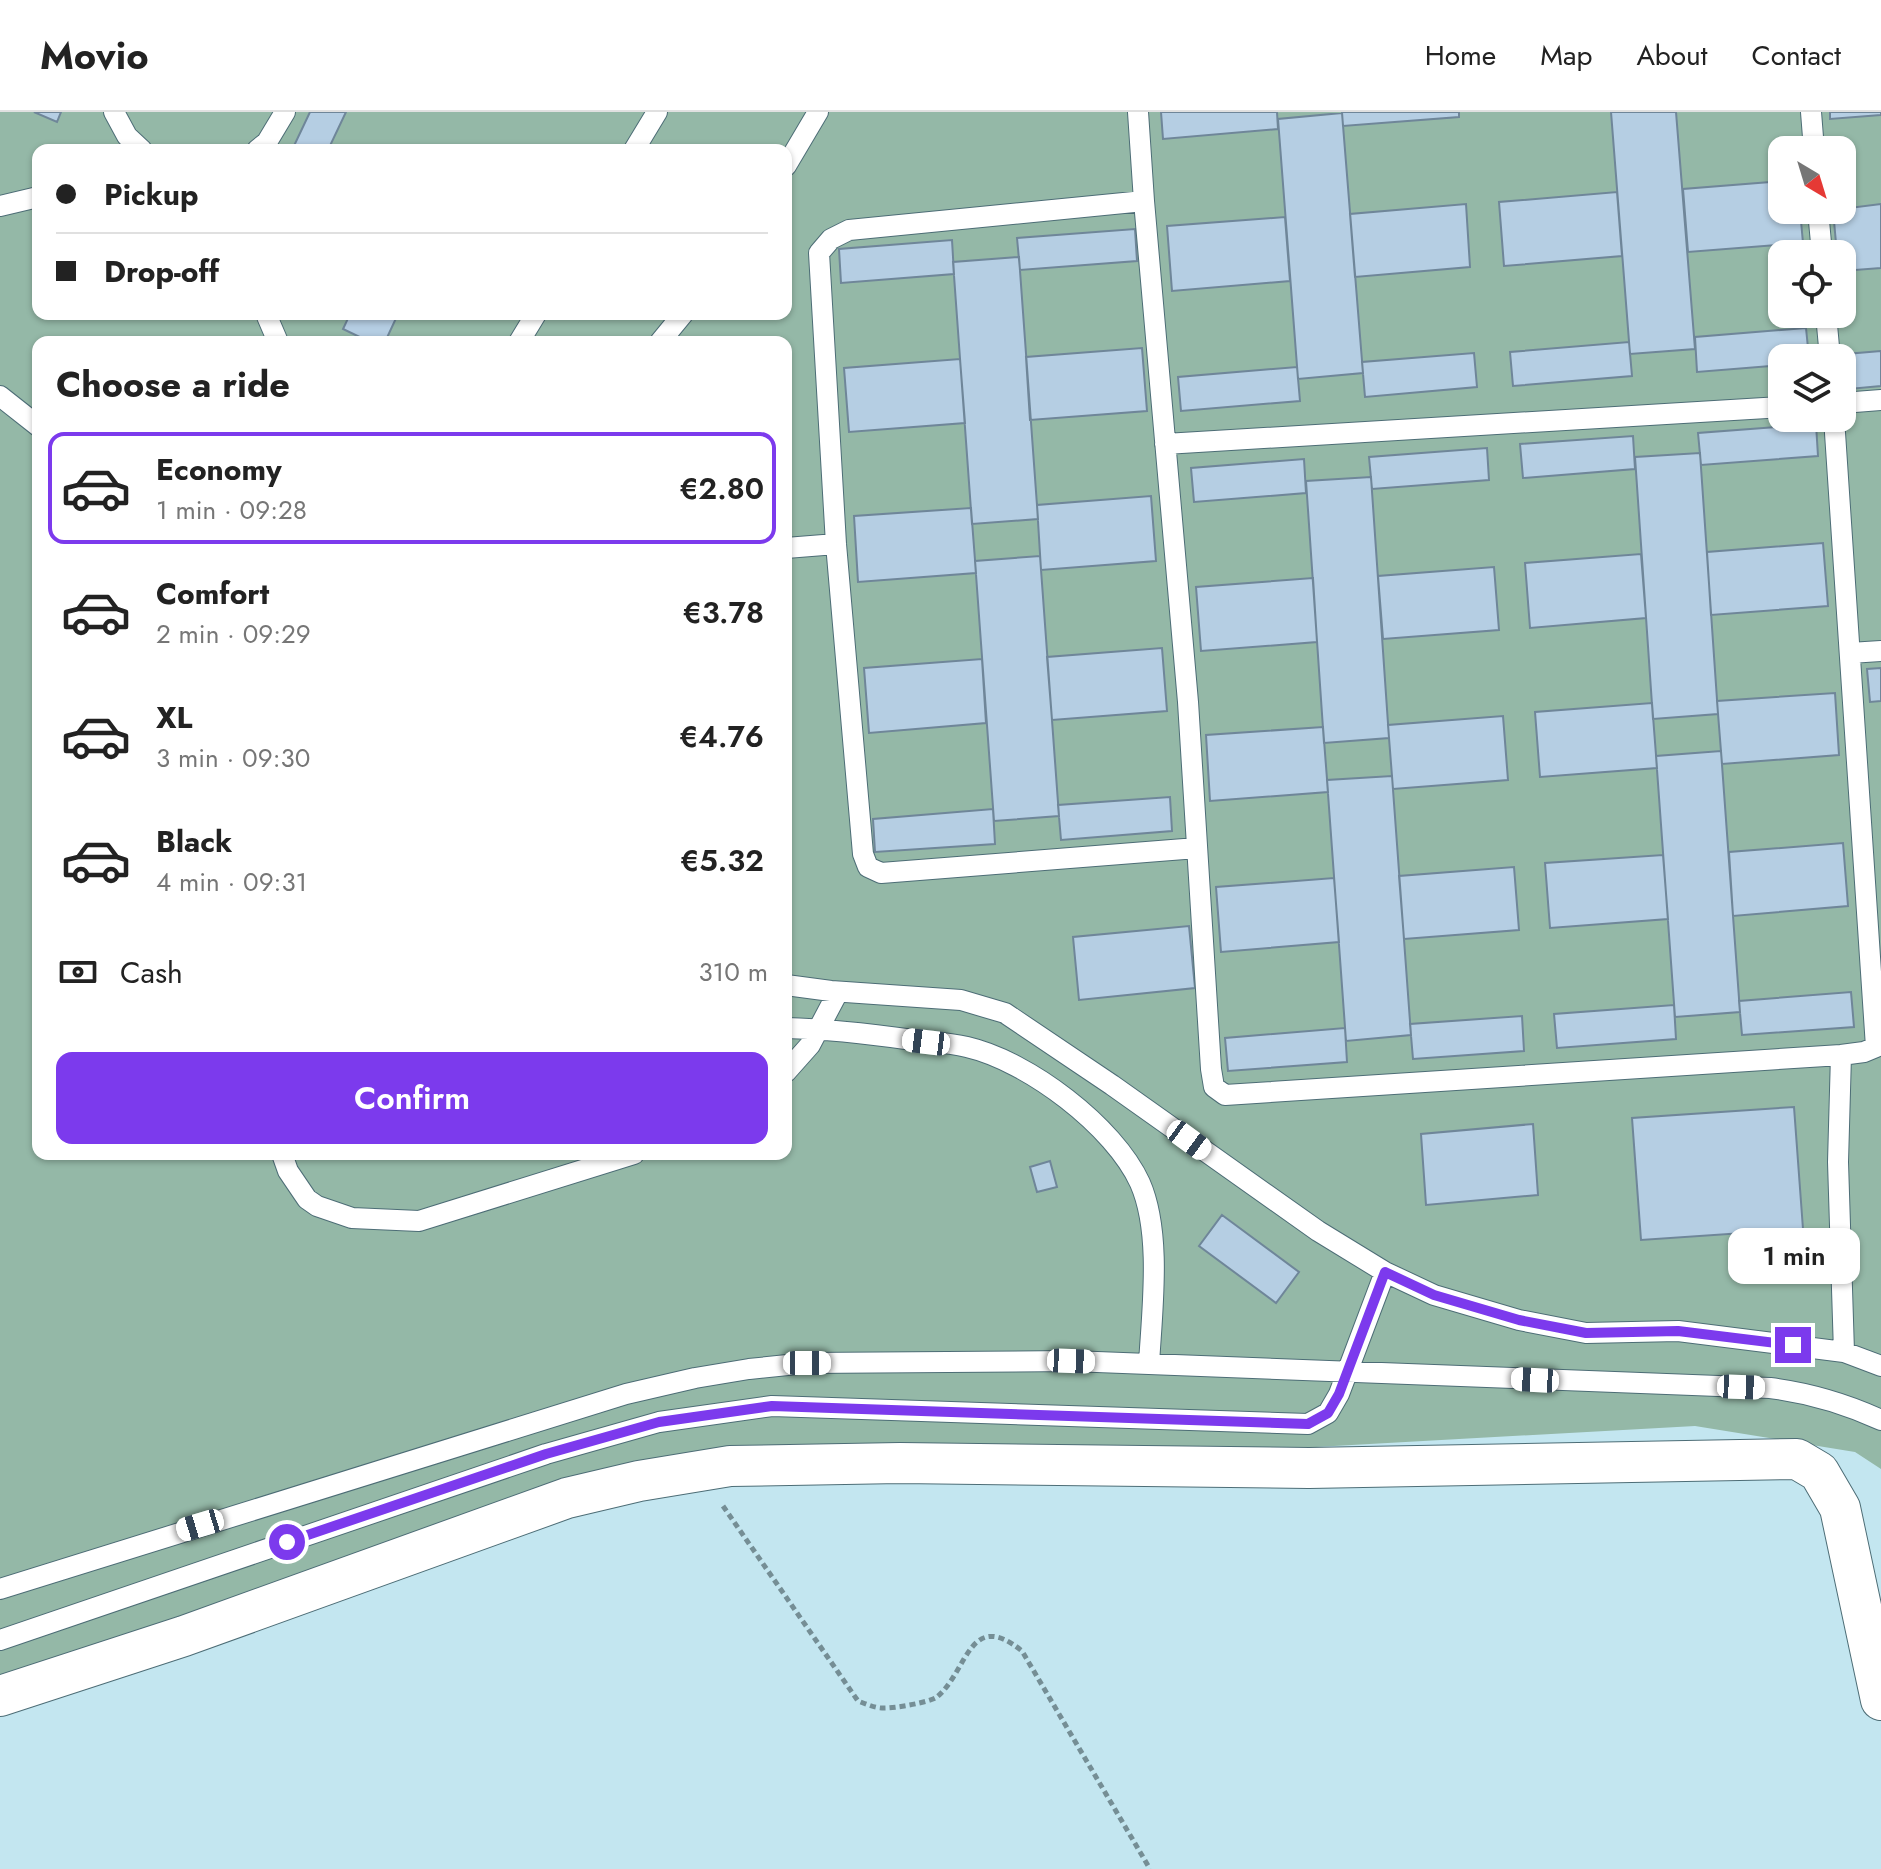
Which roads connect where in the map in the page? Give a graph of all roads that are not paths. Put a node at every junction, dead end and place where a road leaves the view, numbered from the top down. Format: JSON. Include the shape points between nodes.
{"nodes":[{"id":1,"x":114,"y":112,"type":"edge"},
{"id":2,"x":285,"y":112,"type":"edge"},
{"id":3,"x":657,"y":112,"type":"edge"},
{"id":4,"x":818,"y":112,"type":"edge"},
{"id":5,"x":1138,"y":112,"type":"edge"},
{"id":6,"x":1811,"y":112,"type":"edge"},
{"id":7,"x":1813,"y":136,"type":"edge"},
{"id":8,"x":136,"y":144,"type":"edge"},
{"id":9,"x":263,"y":144,"type":"edge"},
{"id":10,"x":638,"y":144,"type":"edge"},
{"id":11,"x":792,"y":156,"type":"edge"},
{"id":12,"x":32,"y":198,"type":"edge"},
{"id":13,"x":1144,"y":201,"type":"junction"},
{"id":14,"x":0,"y":206,"type":"edge"},
{"id":15,"x":678,"y":320,"type":"edge"},
{"id":16,"x":665,"y":336,"type":"edge"},
{"id":17,"x":0,"y":396,"type":"edge"},
{"id":18,"x":1881,"y":400,"type":"edge"},
{"id":19,"x":1856,"y":402,"type":"edge"},
{"id":20,"x":1768,"y":408,"type":"edge"},
{"id":21,"x":32,"y":421,"type":"edge"},
{"id":22,"x":1835,"y":432,"type":"edge"},
{"id":23,"x":1165,"y":444,"type":"junction"},
{"id":24,"x":836,"y":544,"type":"junction"},
{"id":25,"x":792,"y":548,"type":"edge"},
{"id":26,"x":1881,"y":651,"type":"edge"},
{"id":27,"x":1850,"y":653,"type":"junction"},
{"id":28,"x":1197,"y":848,"type":"junction"},
{"id":29,"x":792,"y":986,"type":"edge"},
{"id":30,"x":1877,"y":988,"type":"edge"},
{"id":31,"x":838,"y":992,"type":"junction"},
{"id":32,"x":792,"y":1028,"type":"edge"},
{"id":33,"x":818,"y":1029,"type":"junction"},
{"id":34,"x":1841,"y":1055,"type":"junction"},
{"id":35,"x":792,"y":1065,"type":"edge"},
{"id":36,"x":284,"y":1160,"type":"edge"},
{"id":37,"x":615,"y":1160,"type":"edge"},
{"id":38,"x":1385,"y":1272,"type":"junction"},
{"id":39,"x":1844,"y":1352,"type":"junction"},
{"id":40,"x":1149,"y":1364,"type":"junction"},
{"id":41,"x":1881,"y":1366,"type":"edge"},
{"id":42,"x":1347,"y":1371,"type":"junction"},
{"id":43,"x":1881,"y":1420,"type":"edge"},
{"id":44,"x":0,"y":1589,"type":"edge"},
{"id":45,"x":0,"y":1640,"type":"edge"},
{"id":46,"x":0,"y":1696,"type":"edge"},
{"id":47,"x":1881,"y":1700,"type":"edge"}],
"edges":[{"from":1,"to":8,"type":"lane"},
{"from":2,"to":9,"type":"lane"},
{"from":3,"to":10,"type":"lane"},
{"from":4,"to":11,"type":"lane"},
{"from":5,"to":13,"type":"lane"},
{"from":6,"to":7,"type":"lane"},
{"from":12,"to":14,"type":"lane"},
{"from":13,"to":23,"type":"lane"},
{"from":13,"to":24,"type":"lane","via":[[849,230],[831,239],[819,253]]},
{"from":15,"to":16,"type":"lane"},
{"from":17,"to":21,"type":"lane"},
{"from":18,"to":19,"type":"lane"},
{"from":20,"to":23,"type":"lane"},
{"from":22,"to":27,"type":"lane"},
{"from":23,"to":28,"type":"lane"},
{"from":24,"to":25,"type":"lane"},
{"from":24,"to":28,"type":"lane","via":[[868,867],[881,873]]},
{"from":26,"to":27,"type":"lane"},
{"from":27,"to":30,"type":"lane"},
{"from":28,"to":34,"type":"lane","via":[[1211,1069],[1214,1087],[1225,1095]]},
{"from":29,"to":31,"type":"lane"},
{"from":30,"to":34,"type":"lane","via":[[1876,1047]]},
{"from":31,"to":33,"type":"lane"},
{"from":31,"to":38,"type":"lane","via":[[961,1000],[1005,1013]]},
{"from":32,"to":33,"type":"lane"},
{"from":33,"to":35,"type":"lane"},
{"from":33,"to":40,"type":"lane","via":[[969,1047],[1054,1089],[1092,1121],[1124,1156],[1140,1185],[1149,1219],[1154,1271]]},
{"from":34,"to":39,"type":"lane","via":[[1838,1162]]},
{"from":36,"to":37,"type":"lane","via":[[307,1199],[317,1206],[352,1218],[419,1221]]},
{"from":38,"to":39,"type":"lane","via":[[1434,1295],[1586,1333],[1678,1331]]},
{"from":38,"to":42,"type":"lane"},
{"from":39,"to":41,"type":"lane"},
{"from":40,"to":42,"type":"lane"},
{"from":40,"to":44,"type":"lane","via":[[807,1363],[695,1378],[611,1399]]},
{"from":42,"to":43,"type":"lane","via":[[1770,1388],[1811,1393]]},
{"from":42,"to":45,"type":"lane","via":[[1328,1413],[1308,1424],[772,1406],[659,1422],[546,1454]]},
{"from":46,"to":47,"type":"street","via":[[184,1636],[567,1498],[730,1466],[1309,1468],[1797,1459],[1819,1472],[1840,1508]]}]}
